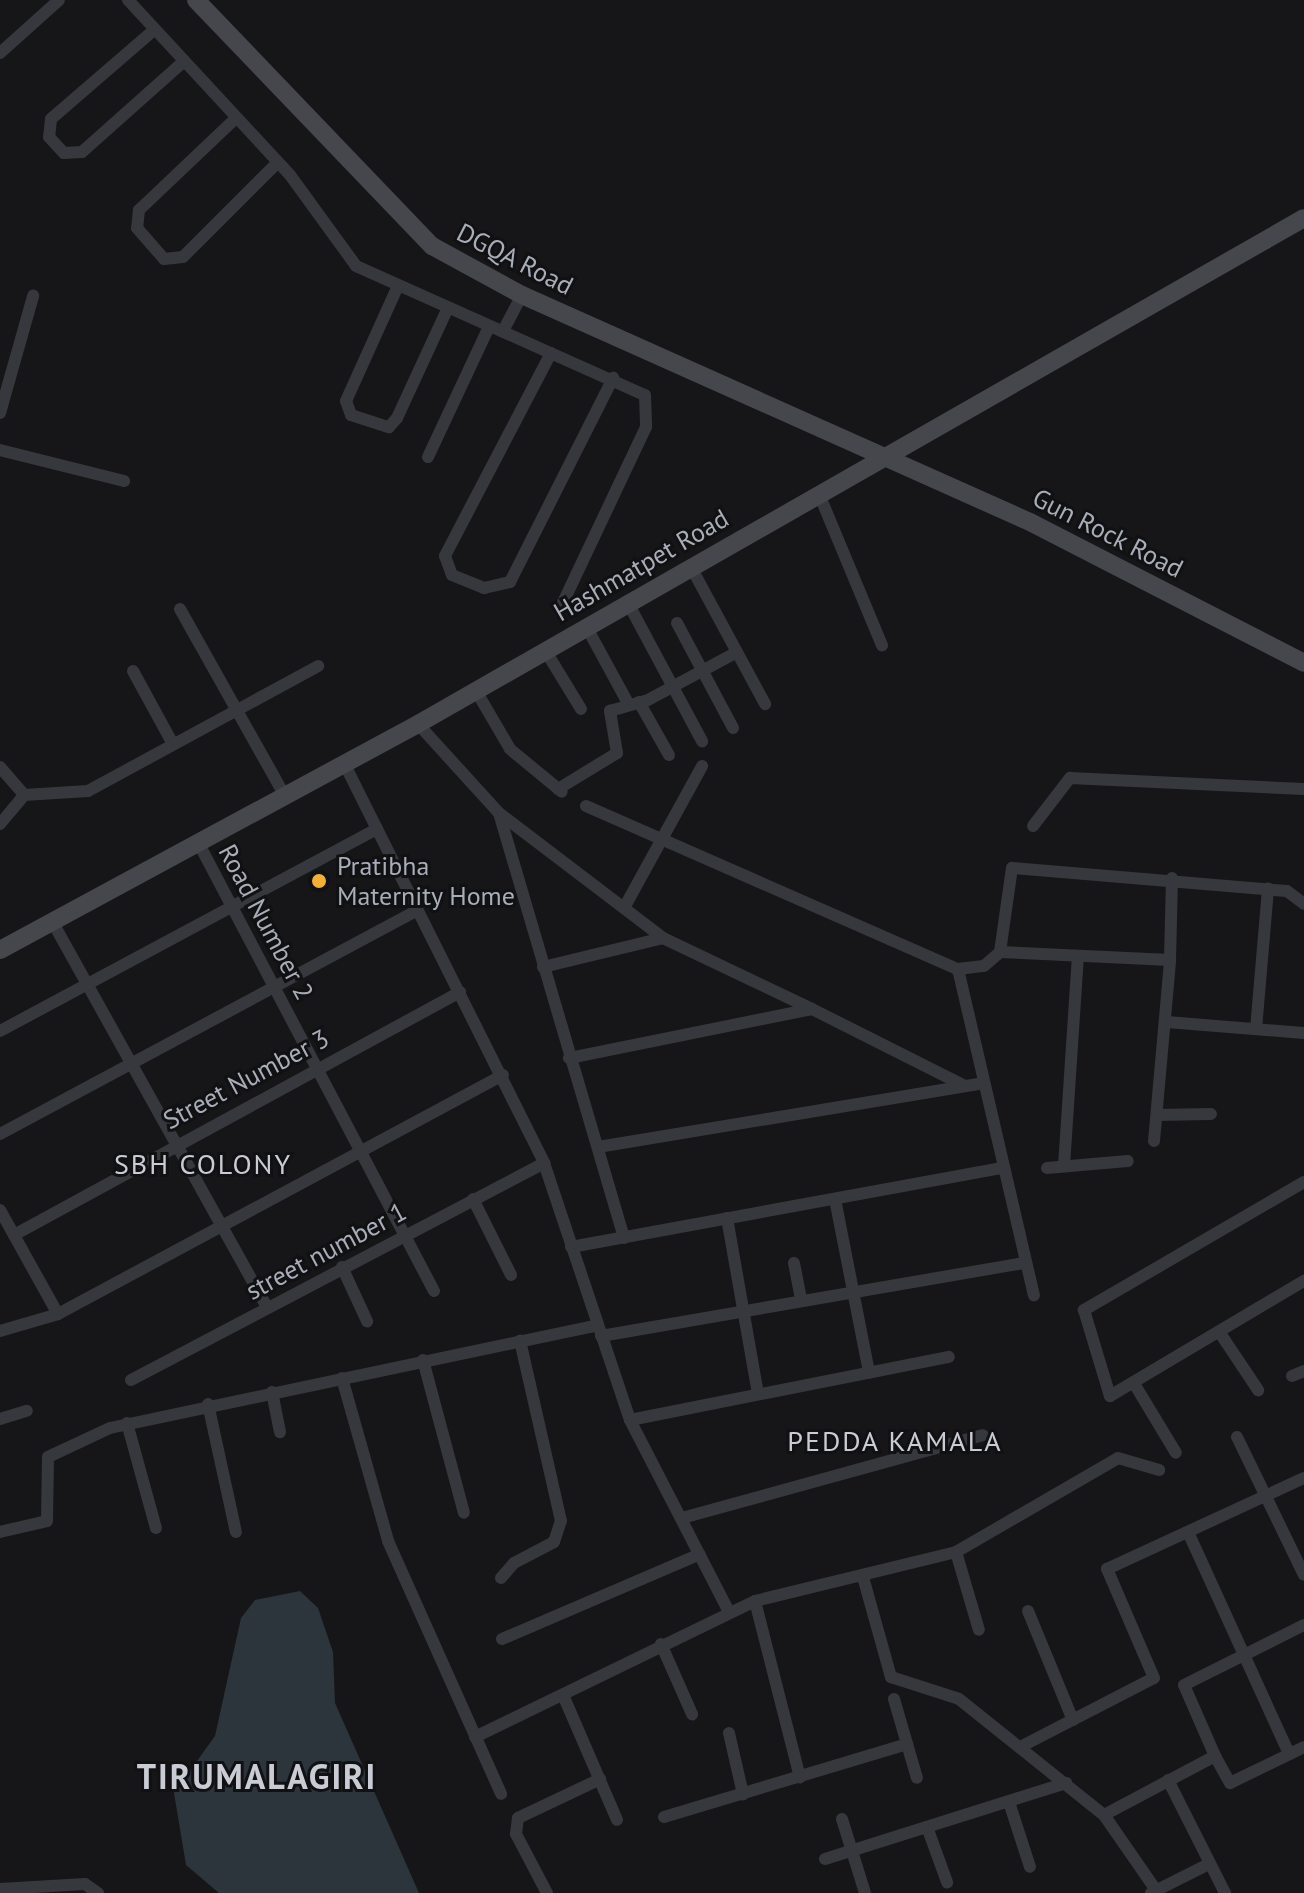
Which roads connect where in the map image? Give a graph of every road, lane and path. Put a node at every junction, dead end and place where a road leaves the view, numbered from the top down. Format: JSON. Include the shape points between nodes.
{"nodes":[{"id":1,"x":59,"y":0,"type":"edge"},
{"id":2,"x":128,"y":0,"type":"edge"},
{"id":3,"x":196,"y":0,"type":"edge"},
{"id":4,"x":154,"y":30,"type":"junction"},
{"id":5,"x":0,"y":53,"type":"edge"},
{"id":6,"x":183,"y":62,"type":"junction"},
{"id":7,"x":236,"y":118,"type":"junction"},
{"id":8,"x":277,"y":163,"type":"junction"},
{"id":9,"x":1304,"y":218,"type":"edge"},
{"id":10,"x":397,"y":288,"type":"junction"},
{"id":11,"x":522,"y":295,"type":"junction"},
{"id":12,"x":33,"y":296,"type":"dead end"},
{"id":13,"x":447,"y":310,"type":"junction"},
{"id":14,"x":489,"y":327,"type":"junction"},
{"id":15,"x":503,"y":331,"type":"junction"},
{"id":16,"x":551,"y":353,"type":"junction"},
{"id":17,"x":613,"y":378,"type":"junction"},
{"id":18,"x":0,"y":413,"type":"edge"},
{"id":19,"x":0,"y":450,"type":"edge"},
{"id":20,"x":886,"y":455,"type":"junction"},
{"id":21,"x":428,"y":457,"type":"dead end"},
{"id":22,"x":124,"y":481,"type":"dead end"},
{"id":23,"x":819,"y":494,"type":"junction"},
{"id":24,"x":691,"y":567,"type":"junction"},
{"id":25,"x":628,"y":603,"type":"junction"},
{"id":26,"x":562,"y":605,"type":"dead end"},
{"id":27,"x":180,"y":609,"type":"dead end"},
{"id":28,"x":677,"y":623,"type":"dead end"},
{"id":29,"x":586,"y":626,"type":"junction"},
{"id":30,"x":882,"y":645,"type":"dead end"},
{"id":31,"x":545,"y":650,"type":"junction"},
{"id":32,"x":737,"y":652,"type":"junction"},
{"id":33,"x":1304,"y":663,"type":"edge"},
{"id":34,"x":318,"y":666,"type":"dead end"},
{"id":35,"x":701,"y":670,"type":"junction"},
{"id":36,"x":133,"y":671,"type":"dead end"},
{"id":37,"x":674,"y":684,"type":"junction"},
{"id":38,"x":475,"y":689,"type":"junction"},
{"id":39,"x":634,"y":702,"type":"junction"},
{"id":40,"x":765,"y":704,"type":"dead end"},
{"id":41,"x":581,"y":709,"type":"dead end"},
{"id":42,"x":237,"y":710,"type":"junction"},
{"id":43,"x":418,"y":724,"type":"junction"},
{"id":44,"x":733,"y":728,"type":"dead end"},
{"id":45,"x":702,"y":741,"type":"dead end"},
{"id":46,"x":173,"y":744,"type":"junction"},
{"id":47,"x":669,"y":755,"type":"dead end"},
{"id":48,"x":344,"y":763,"type":"junction"},
{"id":49,"x":702,"y":766,"type":"dead end"},
{"id":50,"x":0,"y":767,"type":"edge"},
{"id":51,"x":1304,"y":789,"type":"edge"},
{"id":52,"x":24,"y":795,"type":"junction"},
{"id":53,"x":285,"y":796,"type":"junction"},
{"id":54,"x":586,"y":806,"type":"dead end"},
{"id":55,"x":499,"y":813,"type":"junction"},
{"id":56,"x":0,"y":824,"type":"edge"},
{"id":57,"x":1033,"y":826,"type":"dead end"},
{"id":58,"x":377,"y":829,"type":"junction"},
{"id":59,"x":666,"y":837,"type":"junction"},
{"id":60,"x":199,"y":844,"type":"junction"},
{"id":61,"x":1172,"y":878,"type":"junction"},
{"id":62,"x":1268,"y":889,"type":"junction"},
{"id":63,"x":1304,"y":904,"type":"edge"},
{"id":64,"x":235,"y":908,"type":"junction"},
{"id":65,"x":624,"y":908,"type":"junction"},
{"id":66,"x":416,"y":911,"type":"junction"},
{"id":67,"x":52,"y":921,"type":"junction"},
{"id":68,"x":663,"y":938,"type":"junction"},
{"id":69,"x":0,"y":950,"type":"edge"},
{"id":70,"x":1000,"y":952,"type":"junction"},
{"id":71,"x":1078,"y":956,"type":"junction"},
{"id":72,"x":1170,"y":960,"type":"junction"},
{"id":73,"x":543,"y":967,"type":"junction"},
{"id":74,"x":958,"y":969,"type":"junction"},
{"id":75,"x":86,"y":982,"type":"junction"},
{"id":76,"x":272,"y":984,"type":"junction"},
{"id":77,"x":460,"y":992,"type":"junction"},
{"id":78,"x":812,"y":1009,"type":"junction"},
{"id":79,"x":1167,"y":1022,"type":"junction"},
{"id":80,"x":1256,"y":1029,"type":"junction"},
{"id":81,"x":0,"y":1031,"type":"edge"},
{"id":82,"x":1304,"y":1033,"type":"edge"},
{"id":83,"x":569,"y":1058,"type":"junction"},
{"id":84,"x":129,"y":1060,"type":"junction"},
{"id":85,"x":319,"y":1065,"type":"junction"},
{"id":86,"x":503,"y":1075,"type":"junction"},
{"id":87,"x":980,"y":1084,"type":"junction"},
{"id":88,"x":965,"y":1086,"type":"junction"},
{"id":89,"x":1211,"y":1114,"type":"dead end"},
{"id":90,"x":1157,"y":1115,"type":"junction"},
{"id":91,"x":0,"y":1134,"type":"edge"},
{"id":92,"x":175,"y":1141,"type":"junction"},
{"id":93,"x":1154,"y":1141,"type":"dead end"},
{"id":94,"x":598,"y":1147,"type":"junction"},
{"id":95,"x":360,"y":1150,"type":"junction"},
{"id":96,"x":1128,"y":1161,"type":"dead end"},
{"id":97,"x":544,"y":1163,"type":"junction"},
{"id":98,"x":1064,"y":1166,"type":"junction"},
{"id":99,"x":1001,"y":1168,"type":"junction"},
{"id":100,"x":1047,"y":1168,"type":"dead end"},
{"id":101,"x":1304,"y":1182,"type":"edge"},
{"id":102,"x":473,"y":1199,"type":"junction"},
{"id":103,"x":835,"y":1199,"type":"junction"},
{"id":104,"x":0,"y":1210,"type":"edge"},
{"id":105,"x":727,"y":1218,"type":"junction"},
{"id":106,"x":220,"y":1227,"type":"junction"},
{"id":107,"x":14,"y":1235,"type":"junction"},
{"id":108,"x":404,"y":1235,"type":"junction"},
{"id":109,"x":624,"y":1238,"type":"junction"},
{"id":110,"x":571,"y":1247,"type":"junction"},
{"id":111,"x":794,"y":1263,"type":"dead end"},
{"id":112,"x":1025,"y":1263,"type":"junction"},
{"id":113,"x":342,"y":1267,"type":"junction"},
{"id":114,"x":511,"y":1275,"type":"dead end"},
{"id":115,"x":1304,"y":1281,"type":"edge"},
{"id":116,"x":434,"y":1291,"type":"dead end"},
{"id":117,"x":854,"y":1292,"type":"junction"},
{"id":118,"x":1034,"y":1295,"type":"dead end"},
{"id":119,"x":801,"y":1300,"type":"junction"},
{"id":120,"x":266,"y":1306,"type":"junction"},
{"id":121,"x":745,"y":1311,"type":"junction"},
{"id":122,"x":58,"y":1314,"type":"junction"},
{"id":123,"x":367,"y":1321,"type":"dead end"},
{"id":124,"x":599,"y":1330,"type":"junction"},
{"id":125,"x":0,"y":1331,"type":"edge"},
{"id":126,"x":1220,"y":1333,"type":"junction"},
{"id":127,"x":520,"y":1341,"type":"junction"},
{"id":128,"x":949,"y":1357,"type":"dead end"},
{"id":129,"x":423,"y":1360,"type":"junction"},
{"id":130,"x":869,"y":1373,"type":"junction"},
{"id":131,"x":342,"y":1378,"type":"junction"},
{"id":132,"x":131,"y":1380,"type":"dead end"},
{"id":133,"x":1135,"y":1385,"type":"junction"},
{"id":134,"x":1258,"y":1390,"type":"dead end"},
{"id":135,"x":272,"y":1392,"type":"junction"},
{"id":136,"x":758,"y":1394,"type":"junction"},
{"id":137,"x":208,"y":1404,"type":"junction"},
{"id":138,"x":27,"y":1411,"type":"dead end"},
{"id":139,"x":0,"y":1419,"type":"edge"},
{"id":140,"x":630,"y":1420,"type":"junction"},
{"id":141,"x":127,"y":1423,"type":"junction"},
{"id":142,"x":280,"y":1432,"type":"dead end"},
{"id":143,"x":983,"y":1435,"type":"dead end"},
{"id":144,"x":1237,"y":1437,"type":"dead end"},
{"id":145,"x":1176,"y":1453,"type":"dead end"},
{"id":146,"x":1159,"y":1470,"type":"dead end"},
{"id":147,"x":1304,"y":1478,"type":"edge"},
{"id":148,"x":1268,"y":1495,"type":"junction"},
{"id":149,"x":464,"y":1513,"type":"dead end"},
{"id":150,"x":682,"y":1518,"type":"junction"},
{"id":151,"x":156,"y":1528,"type":"dead end"},
{"id":152,"x":0,"y":1532,"type":"edge"},
{"id":153,"x":236,"y":1532,"type":"dead end"},
{"id":154,"x":1188,"y":1532,"type":"junction"},
{"id":155,"x":956,"y":1552,"type":"junction"},
{"id":156,"x":700,"y":1554,"type":"junction"},
{"id":157,"x":1304,"y":1575,"type":"edge"},
{"id":158,"x":863,"y":1577,"type":"junction"},
{"id":159,"x":501,"y":1578,"type":"dead end"},
{"id":160,"x":755,"y":1601,"type":"junction"},
{"id":161,"x":1028,"y":1611,"type":"dead end"},
{"id":162,"x":729,"y":1612,"type":"junction"},
{"id":163,"x":1304,"y":1625,"type":"edge"},
{"id":164,"x":979,"y":1630,"type":"dead end"},
{"id":165,"x":502,"y":1639,"type":"dead end"},
{"id":166,"x":661,"y":1644,"type":"junction"},
{"id":167,"x":1243,"y":1655,"type":"junction"},
{"id":168,"x":563,"y":1695,"type":"junction"},
{"id":169,"x":894,"y":1699,"type":"dead end"},
{"id":170,"x":692,"y":1714,"type":"dead end"},
{"id":171,"x":1073,"y":1720,"type":"junction"},
{"id":172,"x":729,"y":1733,"type":"dead end"},
{"id":173,"x":475,"y":1737,"type":"junction"},
{"id":174,"x":907,"y":1744,"type":"junction"},
{"id":175,"x":1022,"y":1746,"type":"junction"},
{"id":176,"x":1304,"y":1747,"type":"edge"},
{"id":177,"x":1289,"y":1754,"type":"junction"},
{"id":178,"x":1215,"y":1756,"type":"junction"},
{"id":179,"x":800,"y":1777,"type":"junction"},
{"id":180,"x":917,"y":1778,"type":"dead end"},
{"id":181,"x":600,"y":1779,"type":"junction"},
{"id":182,"x":1168,"y":1780,"type":"junction"},
{"id":183,"x":1066,"y":1783,"type":"junction"},
{"id":184,"x":501,"y":1794,"type":"dead end"},
{"id":185,"x":743,"y":1794,"type":"junction"},
{"id":186,"x":1009,"y":1802,"type":"junction"},
{"id":187,"x":1104,"y":1815,"type":"junction"},
{"id":188,"x":664,"y":1817,"type":"dead end"},
{"id":189,"x":842,"y":1819,"type":"dead end"},
{"id":190,"x":617,"y":1820,"type":"dead end"},
{"id":191,"x":927,"y":1827,"type":"junction"},
{"id":192,"x":852,"y":1851,"type":"junction"},
{"id":193,"x":825,"y":1859,"type":"dead end"},
{"id":194,"x":1209,"y":1864,"type":"junction"},
{"id":195,"x":1030,"y":1867,"type":"dead end"},
{"id":196,"x":947,"y":1882,"type":"dead end"},
{"id":197,"x":0,"y":1889,"type":"edge"},
{"id":198,"x":1155,"y":1892,"type":"edge"},
{"id":199,"x":98,"y":1893,"type":"edge"},
{"id":200,"x":547,"y":1893,"type":"edge"},
{"id":201,"x":865,"y":1893,"type":"edge"},
{"id":202,"x":1225,"y":1893,"type":"edge"}],
"edges":[{"from":1,"to":5,"type":"street"},
{"from":2,"to":4,"type":"street"},
{"from":3,"to":11,"type":"main road","name":"DGQA Road","via":[[432,246]]},
{"from":4,"to":6,"type":"street"},
{"from":4,"to":6,"type":"street","via":[[51,119],[49,137],[64,153],[82,152]]},
{"from":6,"to":7,"type":"street"},
{"from":7,"to":8,"type":"street"},
{"from":7,"to":8,"type":"street","via":[[139,210],[137,228],[164,259],[183,257]]},
{"from":8,"to":10,"type":"street","via":[[342,253]]},
{"from":9,"to":20,"type":"main road","name":"Hashmatpet Road"},
{"from":10,"to":13,"type":"street"},
{"from":10,"to":13,"type":"street","via":[[346,401],[351,415],[389,427]]},
{"from":11,"to":15,"type":"street"},
{"from":11,"to":20,"type":"main road","name":"DGQA Road"},
{"from":12,"to":18,"type":"street"},
{"from":13,"to":14,"type":"street"},
{"from":14,"to":15,"type":"street"},
{"from":14,"to":21,"type":"street"},
{"from":15,"to":16,"type":"street"},
{"from":16,"to":17,"type":"street"},
{"from":16,"to":17,"type":"street","via":[[445,556],[452,575],[500,589],[510,582]]},
{"from":17,"to":26,"type":"street","via":[[645,395],[650,416]]},
{"from":19,"to":22,"type":"street"},
{"from":20,"to":23,"type":"main road","name":"Hashmatpet Road"},
{"from":20,"to":33,"type":"main road","name":"Gun Rock Road"},
{"from":23,"to":24,"type":"main road","name":"Hashmatpet Road"},
{"from":23,"to":30,"type":"street"},
{"from":24,"to":25,"type":"main road","name":"Hashmatpet Road"},
{"from":24,"to":32,"type":"street"},
{"from":25,"to":29,"type":"main road","name":"Hashmatpet Road"},
{"from":25,"to":37,"type":"street"},
{"from":27,"to":42,"type":"street"},
{"from":28,"to":35,"type":"street"},
{"from":29,"to":31,"type":"main road","name":"Hashmatpet Road"},
{"from":29,"to":39,"type":"street"},
{"from":31,"to":38,"type":"main road","name":"Hashmatpet Road"},
{"from":31,"to":41,"type":"street"},
{"from":32,"to":35,"type":"street"},
{"from":32,"to":40,"type":"street"},
{"from":34,"to":42,"type":"street"},
{"from":35,"to":37,"type":"street"},
{"from":35,"to":44,"type":"street"},
{"from":36,"to":46,"type":"street"},
{"from":37,"to":39,"type":"street"},
{"from":37,"to":45,"type":"street"},
{"from":38,"to":39,"type":"street","via":[[510,749],[562,792],[617,753],[609,714]]},
{"from":38,"to":43,"type":"main road","name":"Hashmatpet Road"},
{"from":39,"to":47,"type":"street"},
{"from":42,"to":46,"type":"street"},
{"from":42,"to":53,"type":"street"},
{"from":43,"to":48,"type":"main road","name":"Hashmatpet Road"},
{"from":43,"to":55,"type":"street"},
{"from":46,"to":52,"type":"street","via":[[88,791]]},
{"from":48,"to":53,"type":"main road","name":"Hashmatpet Road"},
{"from":48,"to":58,"type":"street"},
{"from":49,"to":59,"type":"street"},
{"from":50,"to":52,"type":"street"},
{"from":51,"to":57,"type":"street","via":[[1070,778]]},
{"from":52,"to":56,"type":"street"},
{"from":53,"to":60,"type":"main road","name":"Hashmatpet Road"},
{"from":54,"to":59,"type":"street"},
{"from":55,"to":65,"type":"street"},
{"from":55,"to":73,"type":"street"},
{"from":58,"to":64,"type":"street"},
{"from":58,"to":66,"type":"street"},
{"from":59,"to":65,"type":"street"},
{"from":59,"to":74,"type":"street"},
{"from":60,"to":64,"type":"street","name":"Road Number 2"},
{"from":60,"to":67,"type":"main road","name":"Hashmatpet Road"},
{"from":61,"to":62,"type":"street"},
{"from":61,"to":70,"type":"street","via":[[1012,868]]},
{"from":61,"to":72,"type":"street"},
{"from":62,"to":63,"type":"street"},
{"from":62,"to":80,"type":"street"},
{"from":64,"to":75,"type":"street"},
{"from":64,"to":76,"type":"street","name":"Road Number 2"},
{"from":65,"to":68,"type":"street"},
{"from":66,"to":76,"type":"street"},
{"from":66,"to":77,"type":"street"},
{"from":67,"to":69,"type":"main road","name":"Hashmatpet Road"},
{"from":67,"to":75,"type":"street"},
{"from":68,"to":73,"type":"street"},
{"from":68,"to":78,"type":"street"},
{"from":70,"to":71,"type":"street"},
{"from":70,"to":74,"type":"street","via":[[984,966]]},
{"from":71,"to":72,"type":"street"},
{"from":71,"to":98,"type":"street"},
{"from":72,"to":79,"type":"street"},
{"from":73,"to":83,"type":"street"},
{"from":74,"to":87,"type":"street"},
{"from":75,"to":81,"type":"street"},
{"from":75,"to":84,"type":"street"},
{"from":76,"to":84,"type":"street"},
{"from":76,"to":85,"type":"street","name":"Road Number 2"},
{"from":77,"to":85,"type":"street","name":"Street Number 3"},
{"from":77,"to":86,"type":"street"},
{"from":78,"to":83,"type":"street"},
{"from":78,"to":88,"type":"street"},
{"from":79,"to":80,"type":"street"},
{"from":79,"to":90,"type":"street"},
{"from":80,"to":82,"type":"street"},
{"from":83,"to":94,"type":"street"},
{"from":84,"to":91,"type":"street"},
{"from":84,"to":92,"type":"street"},
{"from":85,"to":92,"type":"street","name":"Street Number 3"},
{"from":85,"to":95,"type":"street","name":"Road Number 2"},
{"from":86,"to":95,"type":"street"},
{"from":86,"to":97,"type":"street"},
{"from":87,"to":88,"type":"street"},
{"from":87,"to":99,"type":"street"},
{"from":88,"to":94,"type":"street"},
{"from":89,"to":90,"type":"street"},
{"from":90,"to":93,"type":"street"},
{"from":92,"to":106,"type":"street"},
{"from":92,"to":107,"type":"street","name":"Street Number 3"},
{"from":94,"to":109,"type":"street"},
{"from":95,"to":106,"type":"street"},
{"from":95,"to":108,"type":"street","name":"Road Number 2"},
{"from":96,"to":98,"type":"street"},
{"from":97,"to":102,"type":"street","name":"street number 1"},
{"from":97,"to":110,"type":"street"},
{"from":98,"to":100,"type":"street"},
{"from":99,"to":103,"type":"street"},
{"from":99,"to":112,"type":"street"},
{"from":101,"to":133,"type":"street","via":[[1084,1310],[1110,1396]]},
{"from":102,"to":108,"type":"street","name":"street number 1"},
{"from":102,"to":114,"type":"street"},
{"from":103,"to":105,"type":"street"},
{"from":103,"to":117,"type":"street"},
{"from":104,"to":107,"type":"street"},
{"from":105,"to":109,"type":"street"},
{"from":105,"to":121,"type":"street"},
{"from":106,"to":120,"type":"street"},
{"from":106,"to":122,"type":"street"},
{"from":107,"to":122,"type":"street"},
{"from":108,"to":113,"type":"street","name":"street number 1"},
{"from":108,"to":116,"type":"street","name":"Road Number 2"},
{"from":109,"to":110,"type":"street"},
{"from":110,"to":124,"type":"street"},
{"from":111,"to":119,"type":"street"},
{"from":112,"to":117,"type":"street"},
{"from":112,"to":118,"type":"street"},
{"from":113,"to":120,"type":"street","name":"street number 1"},
{"from":113,"to":123,"type":"street"},
{"from":115,"to":126,"type":"street"},
{"from":117,"to":119,"type":"street"},
{"from":117,"to":130,"type":"street"},
{"from":119,"to":121,"type":"street"},
{"from":120,"to":132,"type":"street","name":"street number 1"},
{"from":121,"to":124,"type":"street"},
{"from":121,"to":136,"type":"street"},
{"from":122,"to":125,"type":"street"},
{"from":124,"to":127,"type":"street"},
{"from":124,"to":140,"type":"street"},
{"from":126,"to":133,"type":"street"},
{"from":126,"to":134,"type":"street"},
{"from":127,"to":129,"type":"street"},
{"from":127,"to":159,"type":"street","via":[[561,1521],[554,1542],[514,1563]]},
{"from":128,"to":130,"type":"street"},
{"from":129,"to":131,"type":"street"},
{"from":129,"to":149,"type":"street"},
{"from":130,"to":136,"type":"street"},
{"from":131,"to":135,"type":"street"},
{"from":131,"to":173,"type":"street","via":[[388,1541]]},
{"from":133,"to":145,"type":"street"},
{"from":135,"to":137,"type":"street"},
{"from":135,"to":142,"type":"street"},
{"from":136,"to":140,"type":"street"},
{"from":137,"to":141,"type":"street"},
{"from":137,"to":153,"type":"street"},
{"from":138,"to":139,"type":"street"},
{"from":140,"to":150,"type":"street"},
{"from":141,"to":151,"type":"street"},
{"from":141,"to":152,"type":"street","via":[[55,1449],[45,1464],[47,1521]]},
{"from":143,"to":150,"type":"street"},
{"from":144,"to":148,"type":"street"},
{"from":146,"to":155,"type":"street","via":[[1118,1458]]},
{"from":147,"to":148,"type":"street"},
{"from":148,"to":154,"type":"street"},
{"from":148,"to":157,"type":"street"},
{"from":150,"to":156,"type":"street"},
{"from":154,"to":167,"type":"street"},
{"from":154,"to":171,"type":"street","via":[[1107,1569],[1154,1678]]},
{"from":155,"to":158,"type":"street"},
{"from":155,"to":164,"type":"street"},
{"from":156,"to":162,"type":"street"},
{"from":156,"to":165,"type":"street"},
{"from":158,"to":160,"type":"street"},
{"from":158,"to":175,"type":"street","via":[[891,1677],[959,1699]]},
{"from":160,"to":162,"type":"street"},
{"from":160,"to":179,"type":"street"},
{"from":161,"to":171,"type":"street"},
{"from":162,"to":166,"type":"street"},
{"from":163,"to":167,"type":"street"},
{"from":166,"to":168,"type":"street"},
{"from":166,"to":170,"type":"street"},
{"from":167,"to":177,"type":"street"},
{"from":167,"to":178,"type":"street","via":[[1184,1685]]},
{"from":168,"to":173,"type":"street"},
{"from":168,"to":181,"type":"street"},
{"from":169,"to":174,"type":"street"},
{"from":171,"to":175,"type":"street"},
{"from":172,"to":185,"type":"street"},
{"from":173,"to":184,"type":"street"},
{"from":174,"to":179,"type":"street"},
{"from":174,"to":180,"type":"street"},
{"from":175,"to":183,"type":"street"},
{"from":176,"to":177,"type":"street"},
{"from":177,"to":178,"type":"street","via":[[1230,1783]]},
{"from":178,"to":182,"type":"street"},
{"from":179,"to":185,"type":"street"},
{"from":181,"to":190,"type":"street"},
{"from":181,"to":200,"type":"street","via":[[518,1818],[516,1834]]},
{"from":182,"to":187,"type":"street"},
{"from":182,"to":194,"type":"street"},
{"from":183,"to":186,"type":"street"},
{"from":183,"to":187,"type":"street"},
{"from":185,"to":188,"type":"street"},
{"from":186,"to":191,"type":"street"},
{"from":186,"to":195,"type":"street"},
{"from":187,"to":198,"type":"street"},
{"from":189,"to":192,"type":"street"},
{"from":191,"to":192,"type":"street"},
{"from":191,"to":196,"type":"street"},
{"from":192,"to":193,"type":"street"},
{"from":192,"to":201,"type":"street"},
{"from":194,"to":198,"type":"street"},
{"from":194,"to":202,"type":"street"},
{"from":197,"to":199,"type":"street","via":[[85,1884]]}]}
